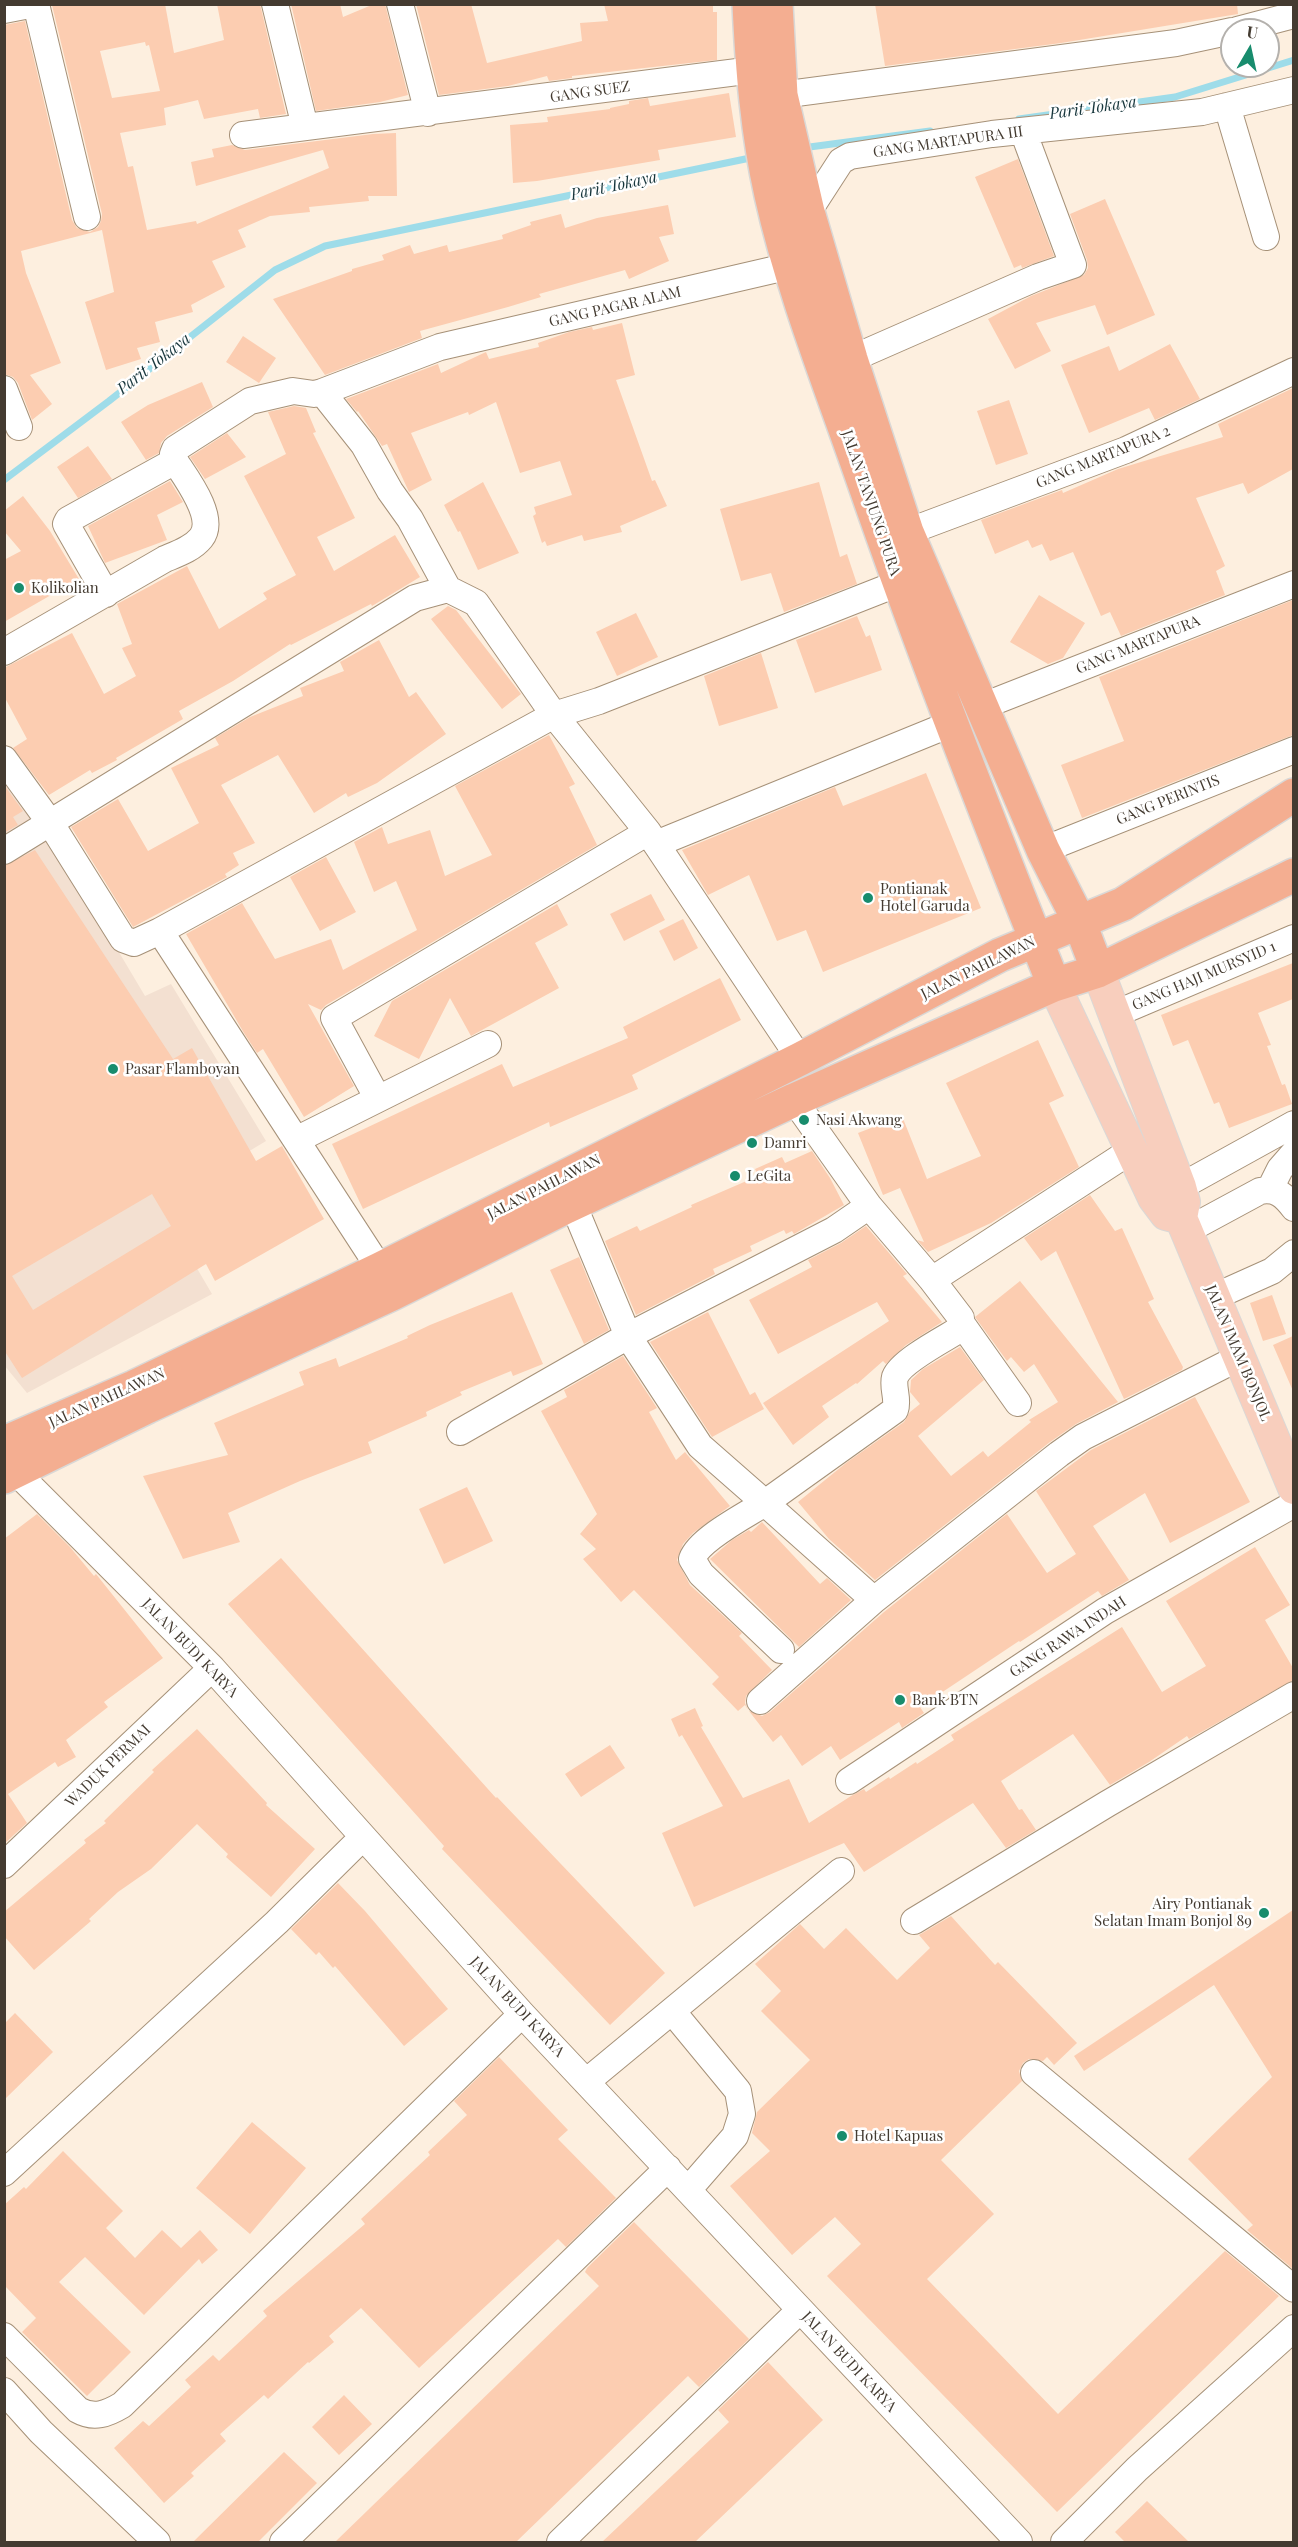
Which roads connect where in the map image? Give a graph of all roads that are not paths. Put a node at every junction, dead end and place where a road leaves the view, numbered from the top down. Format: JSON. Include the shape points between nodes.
{"nodes":[{"id":1,"x":35,"y":4,"type":"edge"},
{"id":2,"x":275,"y":4,"type":"edge"},
{"id":3,"x":400,"y":4,"type":"edge"},
{"id":4,"x":749,"y":4,"type":"edge"},
{"id":5,"x":776,"y":4,"type":"edge"},
{"id":6,"x":4,"y":10,"type":"edge"},
{"id":7,"x":1220,"y":34,"type":"edge"},
{"id":8,"x":763,"y":88,"type":"junction"},
{"id":9,"x":1293,"y":90,"type":"edge"},
{"id":10,"x":1227,"y":106,"type":"junction"},
{"id":11,"x":428,"y":113,"type":"junction"},
{"id":12,"x":305,"y":127,"type":"junction"},
{"id":13,"x":1023,"y":131,"type":"junction"},
{"id":14,"x":243,"y":135,"type":"dead end"},
{"id":15,"x":805,"y":200,"type":"junction"},
{"id":16,"x":87,"y":217,"type":"dead end"},
{"id":17,"x":1266,"y":237,"type":"dead end"},
{"id":18,"x":790,"y":266,"type":"junction"},
{"id":19,"x":819,"y":309,"type":"junction"},
{"id":20,"x":850,"y":359,"type":"junction"},
{"id":21,"x":1293,"y":371,"type":"edge"},
{"id":22,"x":4,"y":389,"type":"edge"},
{"id":23,"x":322,"y":392,"type":"junction"},
{"id":24,"x":19,"y":427,"type":"dead end"},
{"id":25,"x":175,"y":461,"type":"junction"},
{"id":26,"x":908,"y":532,"type":"junction"},
{"id":27,"x":899,"y":583,"type":"junction"},
{"id":28,"x":1293,"y":584,"type":"edge"},
{"id":29,"x":448,"y":589,"type":"junction"},
{"id":30,"x":106,"y":594,"type":"junction"},
{"id":31,"x":4,"y":652,"type":"edge"},
{"id":32,"x":983,"y":706,"type":"junction"},
{"id":33,"x":554,"y":715,"type":"junction"},
{"id":34,"x":953,"y":723,"type":"junction"},
{"id":35,"x":1293,"y":750,"type":"edge"},
{"id":36,"x":4,"y":759,"type":"edge"},
{"id":37,"x":1293,"y":795,"type":"edge"},
{"id":38,"x":51,"y":824,"type":"junction"},
{"id":39,"x":652,"y":838,"type":"junction"},
{"id":40,"x":1043,"y":850,"type":"junction"},
{"id":41,"x":4,"y":851,"type":"edge"},
{"id":42,"x":1293,"y":875,"type":"edge"},
{"id":43,"x":1079,"y":921,"type":"junction"},
{"id":44,"x":160,"y":931,"type":"junction"},
{"id":45,"x":1293,"y":938,"type":"edge"},
{"id":46,"x":1036,"y":939,"type":"junction"},
{"id":47,"x":1098,"y":970,"type":"junction"},
{"id":48,"x":1054,"y":986,"type":"junction"},
{"id":49,"x":1115,"y":1014,"type":"junction"},
{"id":50,"x":488,"y":1044,"type":"dead end"},
{"id":51,"x":800,"y":1059,"type":"junction"},
{"id":52,"x":378,"y":1099,"type":"junction"},
{"id":53,"x":794,"y":1100,"type":"junction"},
{"id":54,"x":1293,"y":1124,"type":"edge"},
{"id":55,"x":296,"y":1140,"type":"junction"},
{"id":56,"x":1132,"y":1150,"type":"junction"},
{"id":57,"x":1293,"y":1154,"type":"edge"},
{"id":58,"x":1270,"y":1189,"type":"junction"},
{"id":59,"x":1167,"y":1192,"type":"junction"},
{"id":60,"x":573,"y":1204,"type":"junction"},
{"id":61,"x":869,"y":1206,"type":"junction"},
{"id":62,"x":1293,"y":1208,"type":"edge"},
{"id":63,"x":1184,"y":1224,"type":"junction"},
{"id":64,"x":1293,"y":1252,"type":"edge"},
{"id":65,"x":380,"y":1269,"type":"junction"},
{"id":66,"x":932,"y":1280,"type":"junction"},
{"id":67,"x":1214,"y":1297,"type":"junction"},
{"id":68,"x":962,"y":1324,"type":"junction"},
{"id":69,"x":628,"y":1336,"type":"junction"},
{"id":70,"x":1240,"y":1357,"type":"junction"},
{"id":71,"x":1018,"y":1403,"type":"dead end"},
{"id":72,"x":460,"y":1432,"type":"dead end"},
{"id":73,"x":7,"y":1462,"type":"edge"},
{"id":74,"x":1293,"y":1488,"type":"edge"},
{"id":75,"x":765,"y":1503,"type":"junction"},
{"id":76,"x":1293,"y":1504,"type":"edge"},
{"id":77,"x":874,"y":1600,"type":"junction"},
{"id":78,"x":781,"y":1650,"type":"dead end"},
{"id":79,"x":212,"y":1668,"type":"junction"},
{"id":80,"x":1293,"y":1695,"type":"edge"},
{"id":81,"x":760,"y":1701,"type":"dead end"},
{"id":82,"x":849,"y":1781,"type":"dead end"},
{"id":83,"x":363,"y":1837,"type":"junction"},
{"id":84,"x":4,"y":1865,"type":"edge"},
{"id":85,"x":841,"y":1871,"type":"dead end"},
{"id":86,"x":914,"y":1921,"type":"dead end"},
{"id":87,"x":672,"y":2011,"type":"junction"},
{"id":88,"x":522,"y":2014,"type":"junction"},
{"id":89,"x":1034,"y":2073,"type":"dead end"},
{"id":90,"x":586,"y":2082,"type":"junction"},
{"id":91,"x":668,"y":2168,"type":"junction"},
{"id":92,"x":4,"y":2174,"type":"edge"},
{"id":93,"x":688,"y":2190,"type":"junction"},
{"id":94,"x":1293,"y":2289,"type":"edge"},
{"id":95,"x":800,"y":2310,"type":"junction"},
{"id":96,"x":1293,"y":2328,"type":"edge"},
{"id":97,"x":4,"y":2336,"type":"edge"},
{"id":98,"x":4,"y":2391,"type":"edge"},
{"id":99,"x":157,"y":2542,"type":"edge"},
{"id":100,"x":283,"y":2542,"type":"edge"},
{"id":101,"x":560,"y":2542,"type":"edge"},
{"id":102,"x":1018,"y":2542,"type":"edge"},
{"id":103,"x":1064,"y":2542,"type":"edge"}],
"edges":[{"from":1,"to":6,"type":"street"},
{"from":1,"to":16,"type":"street"},
{"from":2,"to":12,"type":"street"},
{"from":3,"to":11,"type":"street"},
{"from":4,"to":8,"type":"highway","name":"JALAN TANJUNG PURA"},
{"from":5,"to":8,"type":"highway","name":"JALAN TANJUNG PURA"},
{"from":7,"to":8,"type":"street","name":"GANG SUEZ","via":[[1176,43]]},
{"from":8,"to":11,"type":"street","name":"GANG SUEZ"},
{"from":8,"to":15,"type":"highway","name":"JALAN TANJUNG PURA"},
{"from":8,"to":18,"type":"highway","name":"JALAN TANJUNG PURA","via":[[771,194]]},
{"from":9,"to":10,"type":"street","name":"GANG MARTAPURA III"},
{"from":10,"to":13,"type":"street","name":"GANG MARTAPURA III"},
{"from":10,"to":17,"type":"street"},
{"from":11,"to":12,"type":"street","name":"GANG SUEZ"},
{"from":12,"to":14,"type":"street","name":"GANG SUEZ"},
{"from":13,"to":15,"type":"street","name":"GANG MARTAPURA III","via":[[850,156]]},
{"from":13,"to":20,"type":"street","via":[[1073,265]]},
{"from":15,"to":19,"type":"highway","name":"JALAN TANJUNG PURA"},
{"from":18,"to":19,"type":"highway","name":"JALAN TANJUNG PURA"},
{"from":18,"to":23,"type":"street","name":"GANG PAGAR ALAM","via":[[440,347]]},
{"from":19,"to":20,"type":"highway","name":"JALAN TANJUNG PURA"},
{"from":19,"to":27,"type":"highway","name":"JALAN TANJUNG PURA"},
{"from":20,"to":26,"type":"highway","name":"JALAN TANJUNG PURA"},
{"from":21,"to":26,"type":"street","name":"GANG MARTAPURA 2","via":[[1126,450]]},
{"from":22,"to":24,"type":"street"},
{"from":23,"to":25,"type":"street","via":[[292,391],[250,401],[176,449]]},
{"from":23,"to":29,"type":"street","via":[[364,445]]},
{"from":25,"to":30,"type":"street","via":[[201,502],[205,531],[192,546]]},
{"from":25,"to":30,"type":"street","via":[[68,520],[66,524]]},
{"from":26,"to":32,"type":"highway","name":"JALAN TANJUNG PURA"},
{"from":27,"to":33,"type":"street","via":[[599,701]]},
{"from":27,"to":34,"type":"highway","name":"JALAN TANJUNG PURA"},
{"from":28,"to":32,"type":"street","name":"GANG MARTAPURA"},
{"from":29,"to":33,"type":"street","via":[[476,603]]},
{"from":29,"to":38,"type":"street","via":[[415,598]]},
{"from":30,"to":31,"type":"street"},
{"from":32,"to":40,"type":"highway","name":"JALAN TANJUNG PURA"},
{"from":33,"to":39,"type":"street"},
{"from":33,"to":44,"type":"street"},
{"from":34,"to":39,"type":"street"},
{"from":34,"to":46,"type":"highway","name":"JALAN TANJUNG PURA"},
{"from":35,"to":40,"type":"street","name":"GANG PERINTIS"},
{"from":36,"to":38,"type":"street"},
{"from":37,"to":43,"type":"highway","name":"JALAN PAHLAWAN","via":[[1123,904]]},
{"from":38,"to":41,"type":"street"},
{"from":38,"to":44,"type":"street","via":[[123,939],[134,943]]},
{"from":39,"to":51,"type":"street"},
{"from":39,"to":52,"type":"street","via":[[334,1018]]},
{"from":40,"to":43,"type":"highway","name":"JALAN TANJUNG PURA"},
{"from":42,"to":47,"type":"highway","name":"JALAN PAHLAWAN"},
{"from":43,"to":46,"type":"highway","name":"JALAN PAHLAWAN"},
{"from":43,"to":47,"type":"highway","name":"JALAN TANJUNG PURA"},
{"from":44,"to":55,"type":"street"},
{"from":45,"to":49,"type":"street","name":"GANG HAJI MURSYID 1"},
{"from":46,"to":48,"type":"highway","name":"JALAN TANJUNG PURA"},
{"from":46,"to":51,"type":"highway","name":"JALAN PAHLAWAN"},
{"from":47,"to":48,"type":"highway","name":"JALAN PAHLAWAN"},
{"from":47,"to":49,"type":"main road"},
{"from":48,"to":53,"type":"highway","name":"JALAN PAHLAWAN"},
{"from":48,"to":56,"type":"main road"},
{"from":49,"to":59,"type":"main road"},
{"from":50,"to":52,"type":"street"},
{"from":51,"to":65,"type":"highway","name":"JALAN PAHLAWAN"},
{"from":52,"to":55,"type":"street"},
{"from":53,"to":60,"type":"highway","name":"JALAN PAHLAWAN"},
{"from":53,"to":61,"type":"street"},
{"from":54,"to":59,"type":"street"},
{"from":55,"to":65,"type":"street"},
{"from":56,"to":59,"type":"main road"},
{"from":56,"to":66,"type":"street"},
{"from":57,"to":58,"type":"street"},
{"from":58,"to":62,"type":"street","via":[[1282,1194]]},
{"from":58,"to":63,"type":"street"},
{"from":59,"to":63,"type":"main road","via":[[1166,1214]]},
{"from":60,"to":69,"type":"street"},
{"from":60,"to":73,"type":"highway","name":"JALAN PAHLAWAN","via":[[147,1407]]},
{"from":61,"to":66,"type":"street"},
{"from":61,"to":69,"type":"street","via":[[834,1230]]},
{"from":63,"to":67,"type":"main road","name":"JALAN IMAM BONJOL"},
{"from":64,"to":67,"type":"street","via":[[1272,1271]]},
{"from":65,"to":73,"type":"highway","name":"JALAN PAHLAWAN","via":[[134,1387]]},
{"from":66,"to":68,"type":"street"},
{"from":67,"to":70,"type":"main road","name":"JALAN IMAM BONJOL"},
{"from":68,"to":71,"type":"street"},
{"from":68,"to":75,"type":"street","via":[[903,1366],[895,1377],[895,1410]]},
{"from":69,"to":72,"type":"street"},
{"from":69,"to":75,"type":"street","via":[[700,1446]]},
{"from":70,"to":74,"type":"main road","name":"JALAN IMAM BONJOL"},
{"from":70,"to":77,"type":"street","via":[[1083,1437]]},
{"from":73,"to":79,"type":"street","name":"JALAN BUDI KARYA"},
{"from":75,"to":77,"type":"street"},
{"from":75,"to":78,"type":"street","via":[[705,1543],[692,1559],[701,1574]]},
{"from":76,"to":82,"type":"street","name":"GANG RAWA INDAH","via":[[1105,1611]]},
{"from":77,"to":81,"type":"street"},
{"from":79,"to":83,"type":"street","name":"JALAN BUDI KARYA"},
{"from":79,"to":84,"type":"street","name":"WADUK PERMAI"},
{"from":80,"to":86,"type":"street"},
{"from":83,"to":88,"type":"street","name":"JALAN BUDI KARYA"},
{"from":83,"to":92,"type":"street","via":[[277,1922]]},
{"from":85,"to":87,"type":"street"},
{"from":87,"to":90,"type":"street"},
{"from":87,"to":93,"type":"street","via":[[738,2091],[742,2114],[735,2136]]},
{"from":88,"to":90,"type":"street","name":"JALAN BUDI KARYA"},
{"from":88,"to":97,"type":"street","via":[[122,2405],[93,2415],[78,2410]]},
{"from":89,"to":94,"type":"street"},
{"from":90,"to":91,"type":"street","name":"JALAN BUDI KARYA"},
{"from":91,"to":93,"type":"street","name":"JALAN BUDI KARYA"},
{"from":91,"to":100,"type":"street"},
{"from":93,"to":95,"type":"street","name":"JALAN BUDI KARYA"},
{"from":95,"to":101,"type":"street"},
{"from":95,"to":102,"type":"street","name":"JALAN BUDI KARYA"},
{"from":96,"to":103,"type":"street","via":[[1137,2469]]},
{"from":98,"to":99,"type":"street","via":[[41,2432]]}]}
